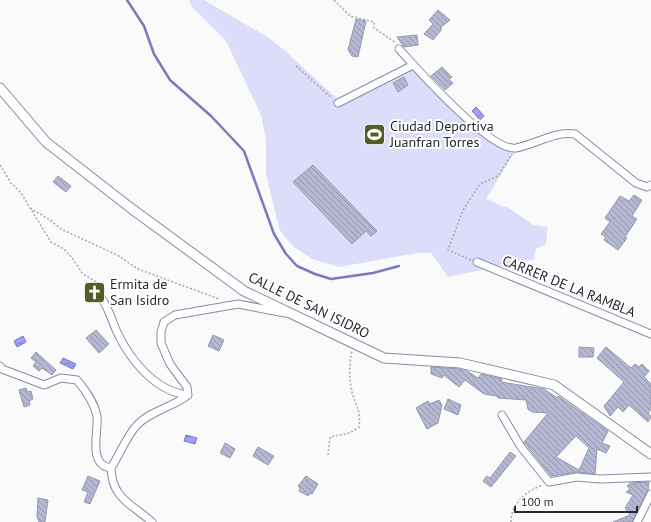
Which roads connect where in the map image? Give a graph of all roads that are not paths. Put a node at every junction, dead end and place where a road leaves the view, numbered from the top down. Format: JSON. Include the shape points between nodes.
{"nodes":[{"id":1,"x":399,"y":49,"type":"road end"},
{"id":2,"x":413,"y":65,"type":"junction"},
{"id":3,"x":0,"y":88,"type":"edge"},
{"id":4,"x":338,"y":103,"type":"road end"},
{"id":5,"x":651,"y":185,"type":"edge"},
{"id":6,"x":477,"y":262,"type":"road end"},
{"id":7,"x":102,"y":299,"type":"road end"},
{"id":8,"x":297,"y":315,"type":"junction"},
{"id":9,"x":651,"y":334,"type":"edge"},
{"id":10,"x":0,"y":366,"type":"edge"},
{"id":11,"x":188,"y":395,"type":"junction"},
{"id":12,"x":502,"y":415,"type":"dead end"},
{"id":13,"x":651,"y":454,"type":"edge"},
{"id":14,"x":111,"y":468,"type":"junction"},
{"id":15,"x":651,"y":477,"type":"edge"},
{"id":16,"x":650,"y":498,"type":"edge"},
{"id":17,"x":152,"y":522,"type":"edge"},
{"id":18,"x":637,"y":522,"type":"edge"}],
"edges":[{"from":1,"to":2,"type":"street"},
{"from":2,"to":4,"type":"street"},
{"from":2,"to":5,"type":"street","via":[[437,92],[491,138],[505,146],[516,148],[565,133],[575,134],[636,183],[648,187]]},
{"from":3,"to":8,"type":"street","name":"CALLE DE SAN ISIDRO","via":[[46,142],[132,209],[244,290]]},
{"from":6,"to":9,"type":"street","name":"CARRER DE LA RAMBLA"},
{"from":7,"to":11,"type":"street","via":[[118,334],[146,375],[179,394]]},
{"from":8,"to":11,"type":"street","via":[[236,305],[175,315],[164,322],[161,343],[170,364],[187,387]]},
{"from":8,"to":13,"type":"street","name":"CALLE DE SAN ISIDRO","via":[[384,358],[460,363],[554,385]]},
{"from":10,"to":14,"type":"street","via":[[44,385],[61,378],[77,380],[85,389],[97,417],[97,453],[102,464]]},
{"from":11,"to":14,"type":"street","via":[[138,424]]},
{"from":12,"to":15,"type":"street","via":[[521,447],[549,482],[577,477]]},
{"from":14,"to":17,"type":"street","via":[[116,492]]},
{"from":16,"to":18,"type":"street"}]}
